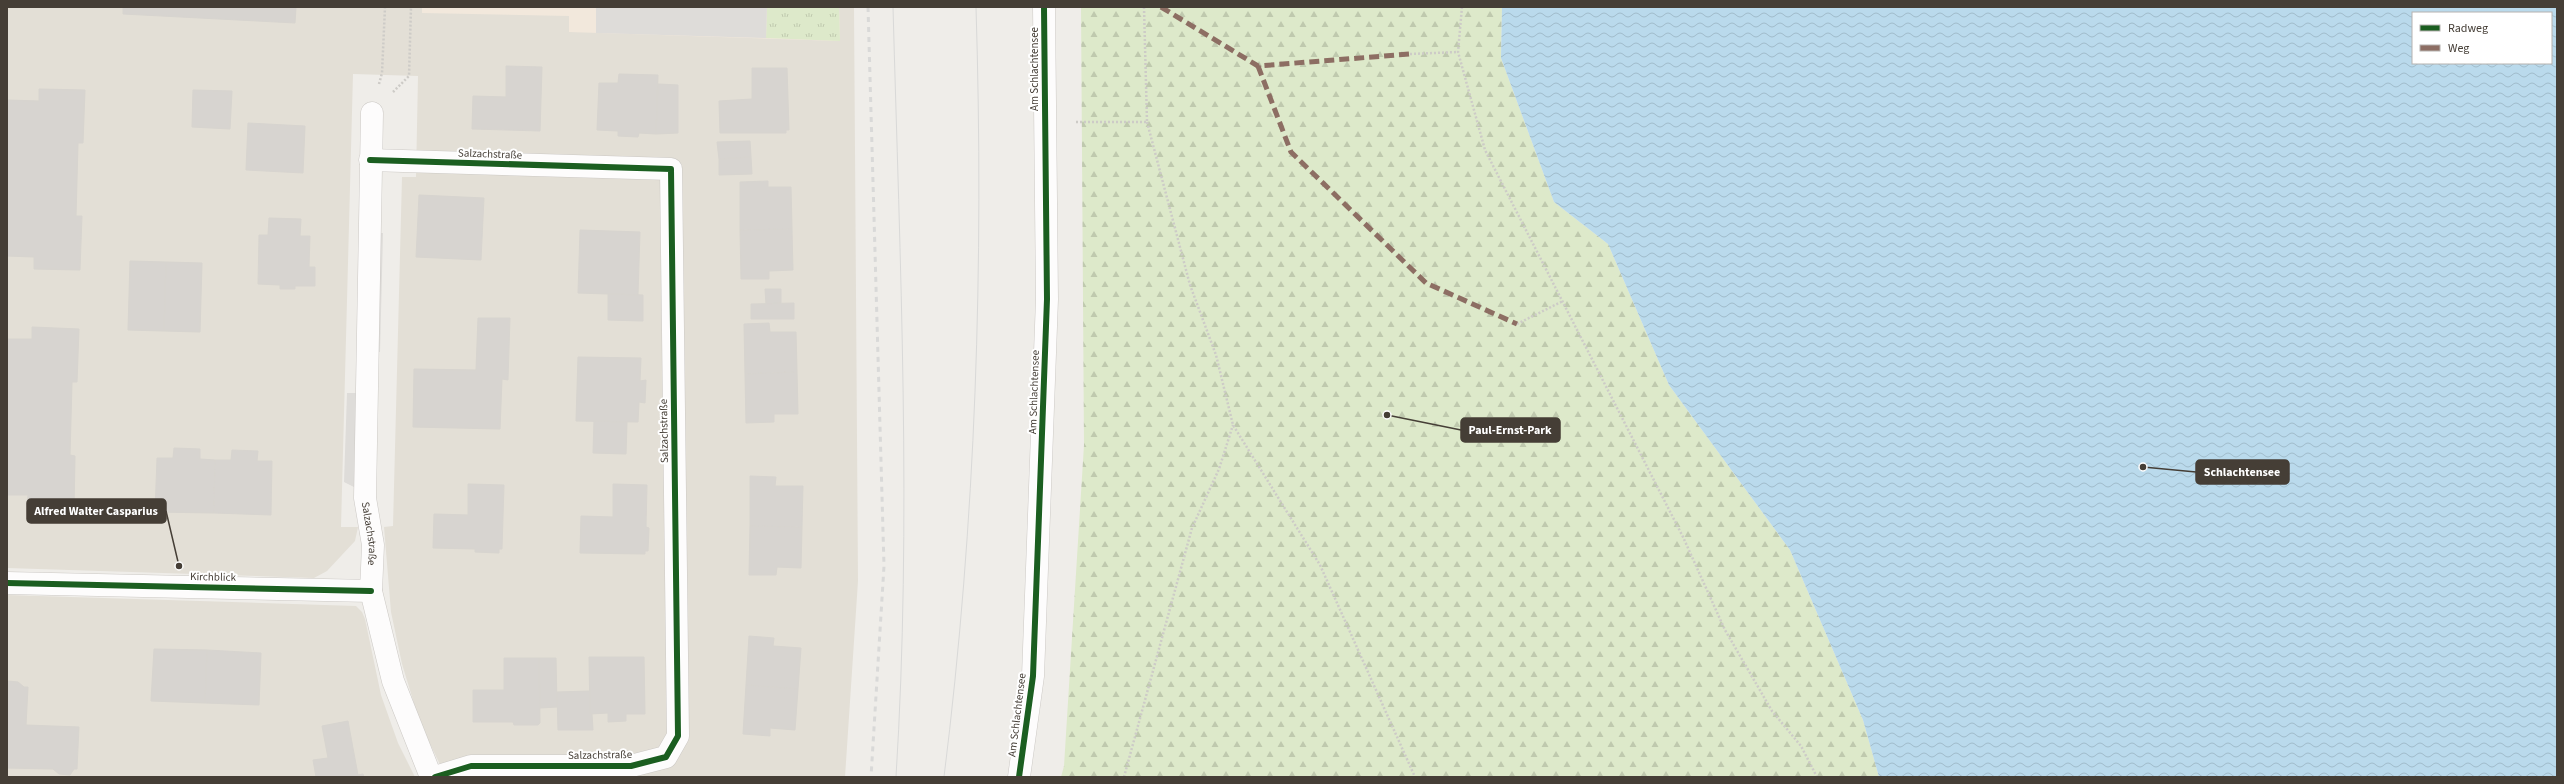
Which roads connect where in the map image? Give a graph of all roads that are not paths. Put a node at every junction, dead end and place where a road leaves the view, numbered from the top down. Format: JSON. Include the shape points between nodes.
{"nodes":[{"id":1,"x":1044,"y":7,"type":"edge"},
{"id":2,"x":372,"y":113,"type":"road end"},
{"id":3,"x":370,"y":160,"type":"junction"},
{"id":4,"x":7,"y":583,"type":"edge"},
{"id":5,"x":371,"y":591,"type":"junction"},
{"id":6,"x":431,"y":777,"type":"edge"},
{"id":7,"x":435,"y":777,"type":"edge"},
{"id":8,"x":1019,"y":777,"type":"edge"}],
"edges":[{"from":1,"to":8,"type":"street","name":"Am Schlachtensee","via":[[1047,299],[1033,676]]},
{"from":2,"to":3,"type":"street","name":"Salzachstraße"},
{"from":3,"to":5,"type":"street","name":"Salzachstraße","via":[[365,498],[373,545]]},
{"from":3,"to":7,"type":"street","name":"Salzachstraße","via":[[671,169],[678,736],[666,757],[631,766],[471,766]]},
{"from":4,"to":5,"type":"street","name":"Kirchblick"},
{"from":5,"to":6,"type":"street","name":"Salzachstraße","via":[[393,681]]}]}
